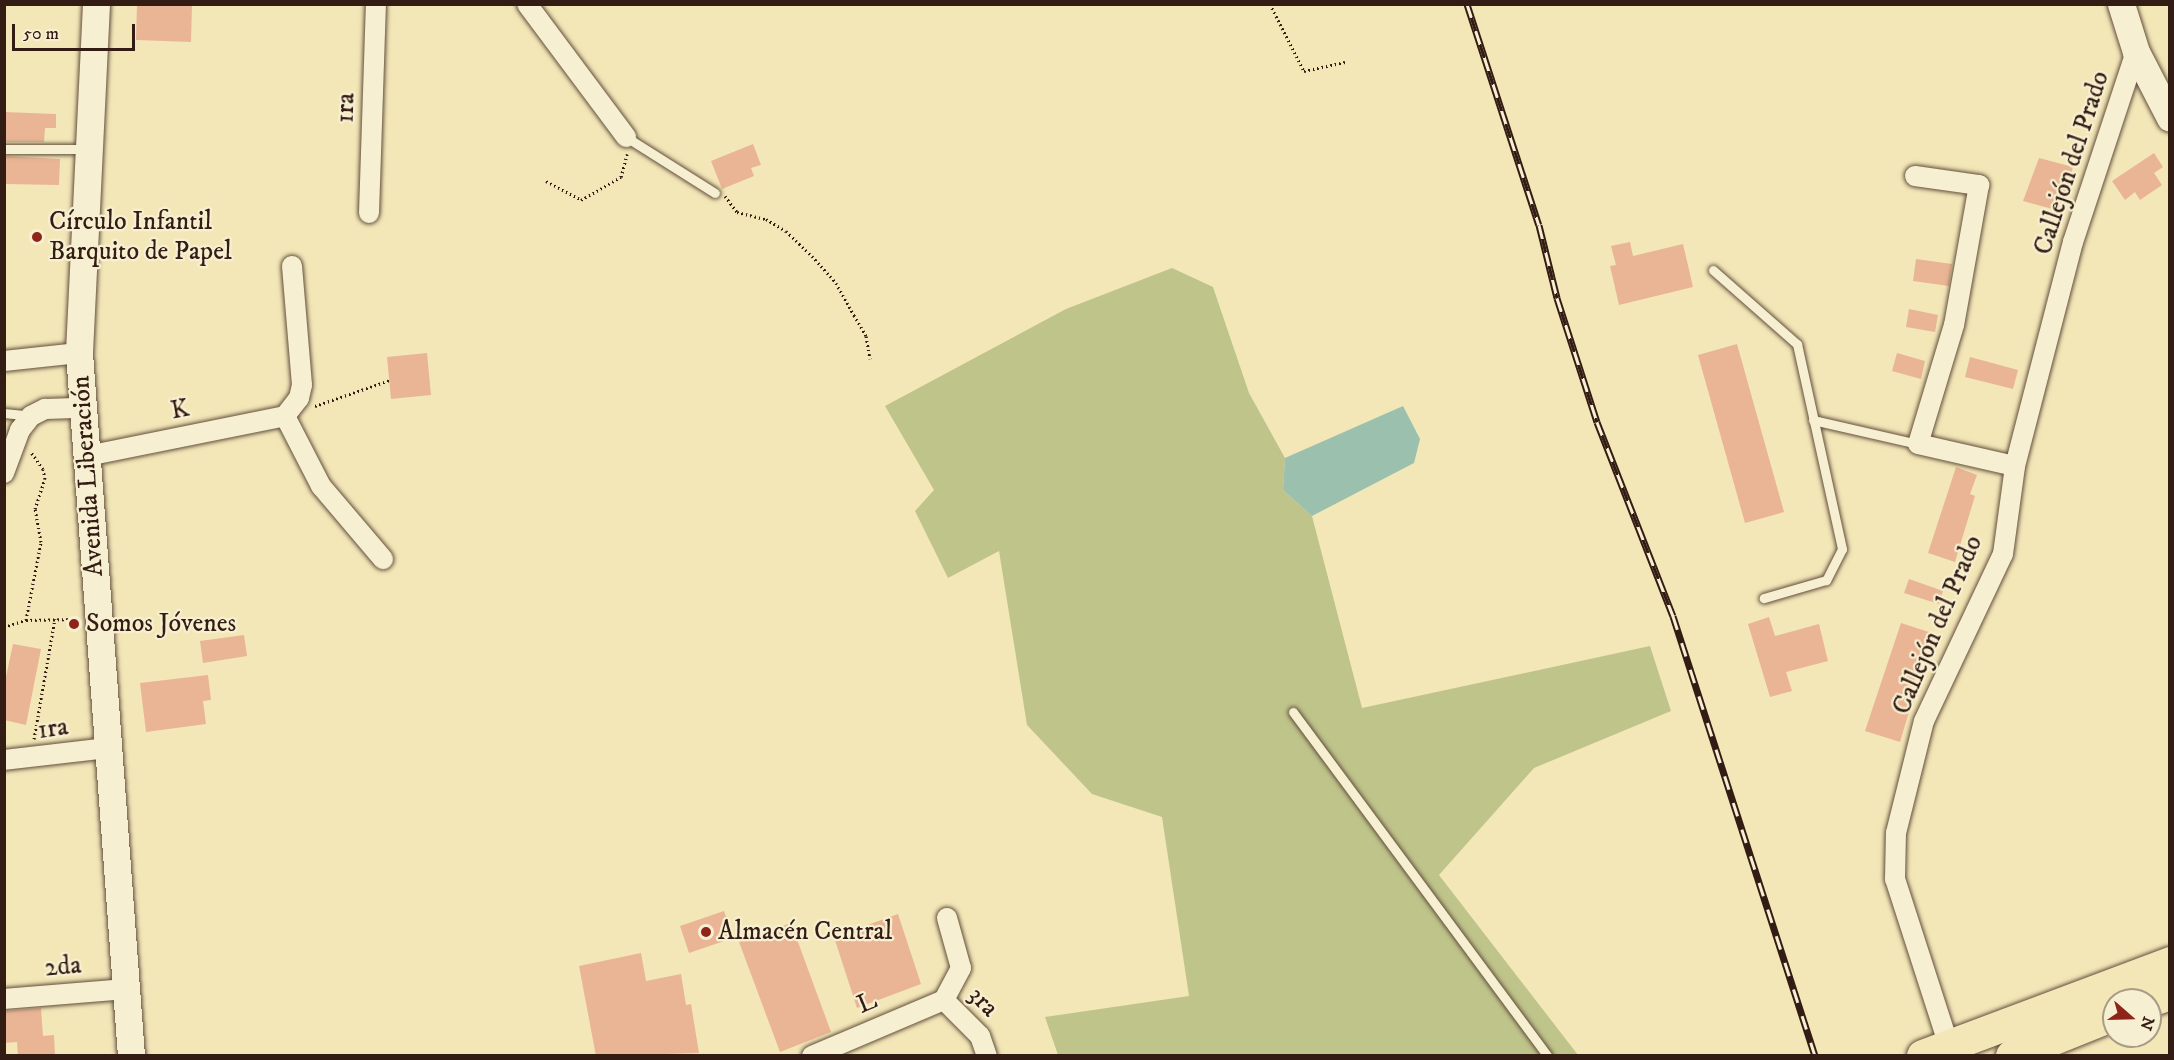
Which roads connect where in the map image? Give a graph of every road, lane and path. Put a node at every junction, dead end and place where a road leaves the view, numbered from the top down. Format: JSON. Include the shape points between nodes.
{"nodes":[{"id":1,"x":96,"y":4,"type":"edge"},
{"id":2,"x":376,"y":4,"type":"edge"},
{"id":3,"x":526,"y":4,"type":"edge"},
{"id":4,"x":1270,"y":4,"type":"edge"},
{"id":5,"x":2121,"y":4,"type":"edge"},
{"id":6,"x":2136,"y":52,"type":"junction"},
{"id":7,"x":1345,"y":62,"type":"dead end"},
{"id":8,"x":2169,"y":118,"type":"edge"},
{"id":9,"x":626,"y":137,"type":"junction"},
{"id":10,"x":4,"y":148,"type":"edge"},
{"id":11,"x":89,"y":149,"type":"junction"},
{"id":12,"x":1915,"y":176,"type":"dead end"},
{"id":13,"x":546,"y":181,"type":"dead end"},
{"id":14,"x":715,"y":193,"type":"joint"},
{"id":15,"x":369,"y":213,"type":"dead end"},
{"id":16,"x":292,"y":266,"type":"dead end"},
{"id":17,"x":1713,"y":270,"type":"dead end"},
{"id":18,"x":79,"y":353,"type":"junction"},
{"id":19,"x":870,"y":359,"type":"dead end"},
{"id":20,"x":4,"y":361,"type":"edge"},
{"id":21,"x":390,"y":380,"type":"dead end"},
{"id":22,"x":83,"y":408,"type":"junction"},
{"id":23,"x":4,"y":412,"type":"edge"},
{"id":24,"x":31,"y":416,"type":"junction"},
{"id":25,"x":285,"y":416,"type":"junction"},
{"id":26,"x":1813,"y":420,"type":"junction"},
{"id":27,"x":17,"y":439,"type":"junction"},
{"id":28,"x":1918,"y":444,"type":"junction"},
{"id":29,"x":87,"y":456,"type":"junction"},
{"id":30,"x":2015,"y":466,"type":"junction"},
{"id":31,"x":4,"y":473,"type":"edge"},
{"id":32,"x":383,"y":559,"type":"dead end"},
{"id":33,"x":1764,"y":598,"type":"dead end"},
{"id":34,"x":55,"y":619,"type":"junction"},
{"id":35,"x":79,"y":619,"type":"dead end"},
{"id":36,"x":27,"y":620,"type":"junction"},
{"id":37,"x":4,"y":627,"type":"edge"},
{"id":38,"x":1293,"y":711,"type":"dead end"},
{"id":39,"x":108,"y":748,"type":"junction"},
{"id":40,"x":31,"y":759,"type":"junction"},
{"id":41,"x":4,"y":760,"type":"edge"},
{"id":42,"x":947,"y":918,"type":"dead end"},
{"id":43,"x":2169,"y":963,"type":"edge"},
{"id":44,"x":126,"y":989,"type":"junction"},
{"id":45,"x":4,"y":999,"type":"edge"},
{"id":46,"x":944,"y":1000,"type":"junction"},
{"id":47,"x":2102,"y":1020,"type":"edge"},
{"id":48,"x":1936,"y":1051,"type":"edge"},
{"id":49,"x":131,"y":1056,"type":"edge"},
{"id":50,"x":812,"y":1056,"type":"edge"},
{"id":51,"x":987,"y":1056,"type":"edge"},
{"id":52,"x":1548,"y":1056,"type":"edge"},
{"id":53,"x":2012,"y":1056,"type":"edge"}],
"edges":[{"from":1,"to":11,"type":"main road","name":"Avenida Liberación"},
{"from":2,"to":15,"type":"street","name":"1ra"},
{"from":3,"to":9,"type":"street"},
{"from":4,"to":7,"type":"path","via":[[1304,71]]},
{"from":5,"to":6,"type":"main road"},
{"from":6,"to":8,"type":"main road"},
{"from":6,"to":30,"type":"street","name":"Callejón del Prado","via":[[2073,242]]},
{"from":9,"to":13,"type":"path","via":[[627,164],[621,177],[581,200]]},
{"from":9,"to":14,"type":"lane"},
{"from":10,"to":11,"type":"lane"},
{"from":11,"to":18,"type":"main road","name":"Avenida Liberación"},
{"from":12,"to":28,"type":"street","via":[[1979,185],[1954,325]]},
{"from":14,"to":19,"type":"path","via":[[726,196],[737,212],[766,219],[786,231],[812,256],[836,283],[866,336]]},
{"from":16,"to":25,"type":"street","via":[[302,385],[299,398]]},
{"from":17,"to":26,"type":"lane","via":[[1797,344]]},
{"from":18,"to":20,"type":"street"},
{"from":18,"to":22,"type":"main road","name":"Avenida Liberación"},
{"from":21,"to":25,"type":"path"},
{"from":22,"to":24,"type":"street","via":[[45,409]]},
{"from":22,"to":29,"type":"main road","name":"Avenida Liberación"},
{"from":23,"to":24,"type":"lane"},
{"from":24,"to":27,"type":"street"},
{"from":25,"to":29,"type":"street","name":"K"},
{"from":25,"to":32,"type":"street","via":[[321,486]]},
{"from":26,"to":28,"type":"lane"},
{"from":26,"to":33,"type":"lane","via":[[1842,549],[1826,580]]},
{"from":27,"to":31,"type":"street"},
{"from":27,"to":36,"type":"path","via":[[36,458],[45,479],[35,509],[41,542]]},
{"from":28,"to":30,"type":"street"},
{"from":29,"to":39,"type":"main road","name":"Avenida Liberación"},
{"from":30,"to":48,"type":"street","name":"Callejón del Prado","via":[[2003,554],[1924,721],[1896,833],[1895,879]]},
{"from":34,"to":35,"type":"path"},
{"from":34,"to":36,"type":"path"},
{"from":34,"to":40,"type":"path"},
{"from":36,"to":37,"type":"path"},
{"from":38,"to":52,"type":"lane"},
{"from":39,"to":40,"type":"street","name":"1ra"},
{"from":39,"to":44,"type":"main road","name":"Avenida Liberación"},
{"from":40,"to":41,"type":"street","name":"1ra"},
{"from":42,"to":46,"type":"street","name":"3ra","via":[[961,968]]},
{"from":43,"to":48,"type":"highway"},
{"from":44,"to":45,"type":"street","name":"2da"},
{"from":44,"to":49,"type":"main road","name":"Avenida Liberación"},
{"from":46,"to":50,"type":"street","name":"L"},
{"from":46,"to":51,"type":"street","name":"3ra","via":[[980,1036]]},
{"from":47,"to":53,"type":"highway"}]}
